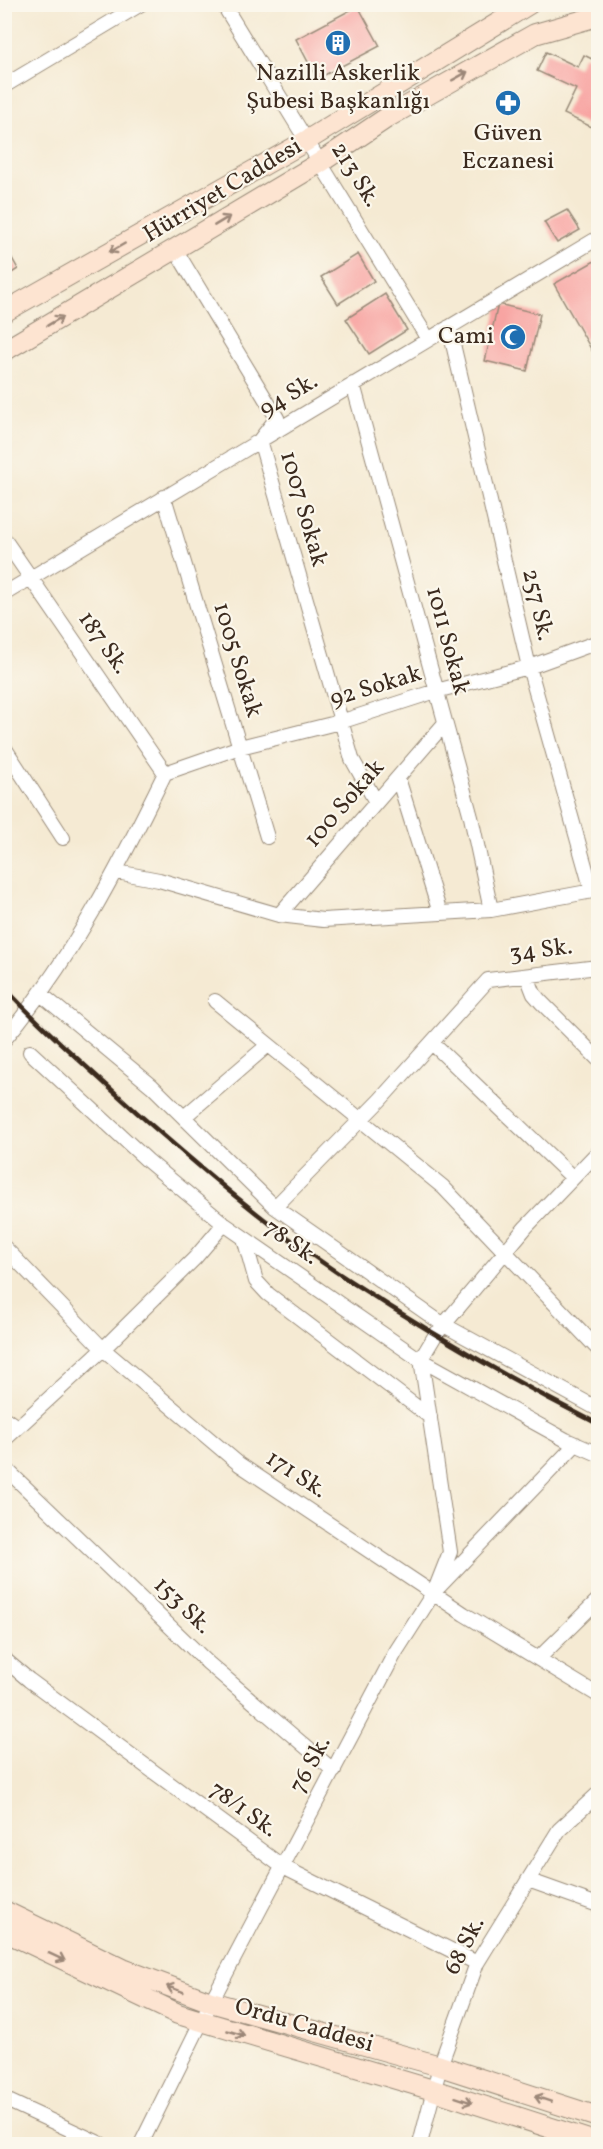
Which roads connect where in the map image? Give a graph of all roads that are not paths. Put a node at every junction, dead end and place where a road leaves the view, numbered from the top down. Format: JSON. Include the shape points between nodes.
{"nodes":[{"id":1,"x":141,"y":4,"type":"edge"},
{"id":2,"x":223,"y":4,"type":"edge"},
{"id":3,"x":529,"y":4,"type":"edge"},
{"id":4,"x":598,"y":16,"type":"edge"},
{"id":5,"x":4,"y":86,"type":"edge"},
{"id":6,"x":306,"y":141,"type":"junction"},
{"id":7,"x":321,"y":162,"type":"junction"},
{"id":8,"x":598,"y":238,"type":"edge"},
{"id":9,"x":175,"y":249,"type":"junction"},
{"id":10,"x":4,"y":312,"type":"edge"},
{"id":11,"x":449,"y":327,"type":"junction"},
{"id":12,"x":429,"y":339,"type":"junction"},
{"id":13,"x":4,"y":351,"type":"edge"},
{"id":14,"x":353,"y":384,"type":"junction"},
{"id":15,"x":260,"y":440,"type":"junction"},
{"id":16,"x":164,"y":497,"type":"junction"},
{"id":17,"x":4,"y":538,"type":"edge"},
{"id":18,"x":31,"y":579,"type":"junction"},
{"id":19,"x":4,"y":594,"type":"edge"},
{"id":20,"x":598,"y":642,"type":"edge"},
{"id":21,"x":529,"y":668,"type":"junction"},
{"id":22,"x":436,"y":692,"type":"junction"},
{"id":23,"x":340,"y":722,"type":"junction"},
{"id":24,"x":445,"y":723,"type":"junction"},
{"id":25,"x":4,"y":747,"type":"edge"},
{"id":26,"x":240,"y":747,"type":"junction"},
{"id":27,"x":165,"y":773,"type":"junction"},
{"id":28,"x":398,"y":778,"type":"junction"},
{"id":29,"x":376,"y":802,"type":"junction"},
{"id":30,"x":267,"y":837,"type":"dead end"},
{"id":31,"x":63,"y":838,"type":"dead end"},
{"id":32,"x":117,"y":872,"type":"junction"},
{"id":33,"x":595,"y":891,"type":"edge"},
{"id":34,"x":491,"y":910,"type":"junction"},
{"id":35,"x":440,"y":913,"type":"junction"},
{"id":36,"x":279,"y":915,"type":"junction"},
{"id":37,"x":598,"y":967,"type":"edge"},
{"id":38,"x":527,"y":976,"type":"junction"},
{"id":39,"x":42,"y":995,"type":"junction"},
{"id":40,"x":215,"y":1001,"type":"dead end"},
{"id":41,"x":4,"y":1040,"type":"edge"},
{"id":42,"x":432,"y":1043,"type":"junction"},
{"id":43,"x":268,"y":1045,"type":"junction"},
{"id":44,"x":30,"y":1052,"type":"dead end"},
{"id":45,"x":598,"y":1059,"type":"edge"},
{"id":46,"x":184,"y":1117,"type":"junction"},
{"id":47,"x":360,"y":1120,"type":"junction"},
{"id":48,"x":595,"y":1161,"type":"edge"},
{"id":49,"x":573,"y":1179,"type":"junction"},
{"id":50,"x":275,"y":1207,"type":"junction"},
{"id":51,"x":224,"y":1224,"type":"junction"},
{"id":52,"x":244,"y":1238,"type":"junction"},
{"id":53,"x":4,"y":1246,"type":"edge"},
{"id":54,"x":505,"y":1253,"type":"junction"},
{"id":55,"x":444,"y":1325,"type":"junction"},
{"id":56,"x":103,"y":1349,"type":"junction"},
{"id":57,"x":598,"y":1349,"type":"edge"},
{"id":58,"x":421,"y":1359,"type":"junction"},
{"id":59,"x":598,"y":1409,"type":"edge"},
{"id":60,"x":430,"y":1417,"type":"junction"},
{"id":61,"x":4,"y":1418,"type":"edge"},
{"id":62,"x":17,"y":1428,"type":"junction"},
{"id":63,"x":4,"y":1440,"type":"edge"},
{"id":64,"x":576,"y":1444,"type":"junction"},
{"id":65,"x":598,"y":1454,"type":"edge"},
{"id":66,"x":4,"y":1467,"type":"edge"},
{"id":67,"x":434,"y":1592,"type":"junction"},
{"id":68,"x":598,"y":1600,"type":"edge"},
{"id":69,"x":539,"y":1658,"type":"junction"},
{"id":70,"x":4,"y":1659,"type":"edge"},
{"id":71,"x":598,"y":1695,"type":"edge"},
{"id":72,"x":334,"y":1771,"type":"junction"},
{"id":73,"x":598,"y":1794,"type":"edge"},
{"id":74,"x":283,"y":1867,"type":"junction"},
{"id":75,"x":528,"y":1880,"type":"junction"},
{"id":76,"x":598,"y":1905,"type":"edge"},
{"id":77,"x":4,"y":1911,"type":"edge"},
{"id":78,"x":4,"y":1931,"type":"edge"},
{"id":79,"x":477,"y":1963,"type":"junction"},
{"id":80,"x":211,"y":2002,"type":"junction"},
{"id":81,"x":203,"y":2023,"type":"junction"},
{"id":82,"x":440,"y":2066,"type":"junction"},
{"id":83,"x":433,"y":2090,"type":"junction"},
{"id":84,"x":4,"y":2099,"type":"edge"},
{"id":85,"x":598,"y":2117,"type":"edge"},
{"id":86,"x":598,"y":2143,"type":"edge"},
{"id":87,"x":101,"y":2145,"type":"edge"},
{"id":88,"x":141,"y":2145,"type":"edge"},
{"id":89,"x":420,"y":2145,"type":"edge"}],
"edges":[{"from":1,"to":5,"type":"street"},
{"from":2,"to":6,"type":"street","name":"213 Sk."},
{"from":3,"to":6,"type":"main road","name":"Hürriyet Caddesi"},
{"from":7,"to":4,"type":"main road","name":"Hürriyet Caddesi","one_way":true,"via":[[388,117],[535,34]]},
{"from":6,"to":7,"type":"street","name":"213 Sk."},
{"from":6,"to":10,"type":"main road","name":"Hürriyet Caddesi","one_way":true},
{"from":9,"to":7,"type":"main road","name":"Hürriyet Caddesi","one_way":true},
{"from":7,"to":12,"type":"street","name":"213 Sk."},
{"from":8,"to":11,"type":"street","name":"94 Sk."},
{"from":13,"to":9,"type":"main road","name":"Hürriyet Caddesi","one_way":true},
{"from":9,"to":15,"type":"street","name":"1007 Sokak","via":[[278,418]]},
{"from":11,"to":12,"type":"street","name":"94 Sk."},
{"from":11,"to":21,"type":"street","name":"257 Sk."},
{"from":12,"to":14,"type":"street","name":"94 Sk."},
{"from":14,"to":15,"type":"street","name":"94 Sk."},
{"from":14,"to":22,"type":"street","name":"1011 Sokak"},
{"from":15,"to":16,"type":"street","name":"94 Sk."},
{"from":15,"to":23,"type":"street","name":"1007 Sokak"},
{"from":16,"to":18,"type":"street","name":"94 Sk."},
{"from":16,"to":26,"type":"street","name":"1005 Sokak"},
{"from":17,"to":18,"type":"street","name":"187 Sk."},
{"from":18,"to":19,"type":"street","name":"94 Sk."},
{"from":18,"to":27,"type":"street","name":"187 Sk."},
{"from":20,"to":21,"type":"street","name":"92 Sokak"},
{"from":21,"to":22,"type":"street","name":"92 Sokak"},
{"from":21,"to":33,"type":"street","name":"257 Sk."},
{"from":22,"to":23,"type":"street","name":"92 Sokak"},
{"from":22,"to":24,"type":"street","name":"1011 Sokak"},
{"from":23,"to":26,"type":"street","name":"92 Sokak"},
{"from":23,"to":29,"type":"street","name":"1007 Sokak","via":[[352,759]]},
{"from":24,"to":28,"type":"street","name":"100 Sokak"},
{"from":24,"to":34,"type":"street","name":"1011 Sokak"},
{"from":25,"to":31,"type":"street"},
{"from":26,"to":27,"type":"street","name":"92 Sokak"},
{"from":26,"to":30,"type":"street","name":"1005 Sokak"},
{"from":27,"to":32,"type":"street"},
{"from":28,"to":29,"type":"street","name":"100 Sokak"},
{"from":28,"to":35,"type":"street"},
{"from":29,"to":36,"type":"street","name":"100 Sokak"},
{"from":32,"to":36,"type":"street","via":[[159,880]]},
{"from":32,"to":39,"type":"street"},
{"from":33,"to":34,"type":"street"},
{"from":34,"to":35,"type":"street"},
{"from":35,"to":36,"type":"street","via":[[323,920]]},
{"from":37,"to":38,"type":"street","name":"34 Sk."},
{"from":38,"to":42,"type":"street","name":"34 Sk.","via":[[488,980]]},
{"from":38,"to":45,"type":"street","via":[[534,994]]},
{"from":39,"to":41,"type":"street"},
{"from":39,"to":46,"type":"street"},
{"from":40,"to":43,"type":"street"},
{"from":42,"to":47,"type":"street"},
{"from":42,"to":49,"type":"street"},
{"from":43,"to":46,"type":"street"},
{"from":43,"to":47,"type":"street"},
{"from":44,"to":51,"type":"street","via":[[148,1161]]},
{"from":46,"to":50,"type":"street"},
{"from":47,"to":50,"type":"street"},
{"from":47,"to":54,"type":"street","via":[[443,1187]]},
{"from":48,"to":49,"type":"street"},
{"from":49,"to":54,"type":"street"},
{"from":50,"to":55,"type":"street"},
{"from":51,"to":52,"type":"street","name":"78 Sk."},
{"from":51,"to":56,"type":"street"},
{"from":52,"to":58,"type":"street","name":"78 Sk."},
{"from":52,"to":60,"type":"street","via":[[256,1281],[267,1294]]},
{"from":53,"to":56,"type":"street","name":"171 Sk."},
{"from":54,"to":55,"type":"street"},
{"from":54,"to":57,"type":"street"},
{"from":55,"to":58,"type":"street"},
{"from":55,"to":59,"type":"street"},
{"from":56,"to":62,"type":"street"},
{"from":56,"to":67,"type":"street","name":"171 Sk.","via":[[239,1464]]},
{"from":58,"to":60,"type":"street"},
{"from":58,"to":64,"type":"street","name":"78 Sk."},
{"from":60,"to":67,"type":"street","via":[[450,1552]]},
{"from":61,"to":62,"type":"street"},
{"from":62,"to":63,"type":"street"},
{"from":64,"to":65,"type":"street","name":"78 Sk."},
{"from":64,"to":67,"type":"street","name":"76 Sk."},
{"from":66,"to":72,"type":"street","name":"153 Sk.","via":[[208,1663]]},
{"from":67,"to":69,"type":"street","name":"171 Sk."},
{"from":67,"to":72,"type":"street","name":"76 Sk.","via":[[395,1653]]},
{"from":68,"to":69,"type":"street"},
{"from":69,"to":71,"type":"street","name":"171 Sk."},
{"from":70,"to":74,"type":"street","name":"78/1 Sk."},
{"from":72,"to":74,"type":"street","name":"76 Sk."},
{"from":73,"to":75,"type":"street","name":"68 Sk.","via":[[559,1830]]},
{"from":74,"to":79,"type":"street","name":"78/1 Sk."},
{"from":74,"to":80,"type":"street","name":"76 Sk."},
{"from":75,"to":76,"type":"street"},
{"from":75,"to":79,"type":"street","name":"68 Sk."},
{"from":80,"to":77,"type":"main road","name":"Ordu Caddesi","one_way":true,"via":[[123,1969]]},
{"from":78,"to":81,"type":"main road","name":"Ordu Caddesi","one_way":true},
{"from":79,"to":82,"type":"street","name":"68 Sk."},
{"from":80,"to":81,"type":"street","name":"76 Sk."},
{"from":80,"to":82,"type":"main road","name":"Ordu Caddesi"},
{"from":81,"to":83,"type":"main road","name":"Ordu Caddesi","one_way":true},
{"from":81,"to":88,"type":"street","name":"76 Sk."},
{"from":82,"to":83,"type":"street","name":"68 Sk."},
{"from":85,"to":82,"type":"main road","name":"Ordu Caddesi","one_way":true},
{"from":83,"to":86,"type":"main road","name":"Ordu Caddesi","one_way":true},
{"from":83,"to":89,"type":"street","name":"68 Sk."},
{"from":84,"to":87,"type":"street"}]}
